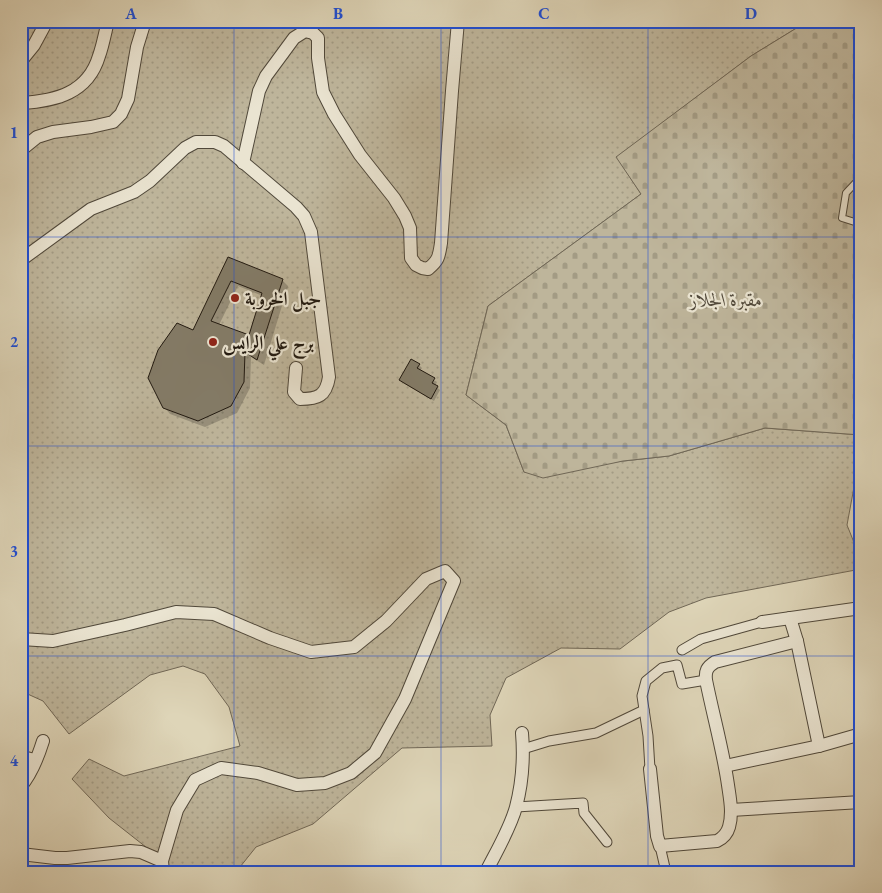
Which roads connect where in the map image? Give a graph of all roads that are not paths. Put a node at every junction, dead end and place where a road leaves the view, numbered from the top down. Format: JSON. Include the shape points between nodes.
{"nodes":[{"id":1,"x":47,"y":21,"type":"edge"},
{"id":2,"x":108,"y":21,"type":"edge"},
{"id":3,"x":145,"y":21,"type":"edge"},
{"id":4,"x":458,"y":21,"type":"edge"},
{"id":5,"x":21,"y":61,"type":"edge"},
{"id":6,"x":21,"y":103,"type":"edge"},
{"id":7,"x":21,"y":150,"type":"edge"},
{"id":8,"x":243,"y":163,"type":"junction"},
{"id":9,"x":861,"y":177,"type":"edge"},
{"id":10,"x":861,"y":224,"type":"edge"},
{"id":11,"x":21,"y":260,"type":"edge"},
{"id":12,"x":296,"y":368,"type":"dead end"},
{"id":13,"x":861,"y":608,"type":"edge"},
{"id":14,"x":790,"y":618,"type":"junction"},
{"id":15,"x":762,"y":622,"type":"joint"},
{"id":16,"x":21,"y":639,"type":"edge"},
{"id":17,"x":797,"y":641,"type":"junction"},
{"id":18,"x":682,"y":650,"type":"dead end"},
{"id":19,"x":706,"y":680,"type":"junction"},
{"id":20,"x":644,"y":710,"type":"junction"},
{"id":21,"x":522,"y":733,"type":"dead end"},
{"id":22,"x":861,"y":734,"type":"edge"},
{"id":23,"x":43,"y":741,"type":"dead end"},
{"id":24,"x":819,"y":746,"type":"junction"},
{"id":25,"x":523,"y":748,"type":"junction"},
{"id":26,"x":21,"y":754,"type":"edge"},
{"id":27,"x":37,"y":759,"type":"junction"},
{"id":28,"x":725,"y":766,"type":"junction"},
{"id":29,"x":650,"y":769,"type":"joint"},
{"id":30,"x":21,"y":786,"type":"edge"},
{"id":31,"x":861,"y":802,"type":"edge"},
{"id":32,"x":516,"y":807,"type":"junction"},
{"id":33,"x":731,"y":810,"type":"junction"},
{"id":34,"x":607,"y":842,"type":"dead end"},
{"id":35,"x":660,"y":846,"type":"junction"},
{"id":36,"x":21,"y":854,"type":"edge"},
{"id":37,"x":162,"y":866,"type":"edge"},
{"id":38,"x":486,"y":872,"type":"edge"},
{"id":39,"x":666,"y":872,"type":"edge"}],
"edges":[{"from":1,"to":5,"type":"street"},
{"from":2,"to":6,"type":"street","via":[[99,58],[88,79],[60,98]]},
{"from":3,"to":7,"type":"street","via":[[128,99],[121,114],[113,122],[37,137]]},
{"from":4,"to":8,"type":"street","via":[[441,243],[439,257],[428,269],[416,266],[411,258],[410,228],[405,216],[330,107],[323,92],[318,38],[313,33],[305,31],[294,38],[266,76],[258,91]]},
{"from":8,"to":11,"type":"street","via":[[224,146],[215,142],[196,142],[134,192],[90,208]]},
{"from":8,"to":12,"type":"street","via":[[296,207],[311,232],[327,388],[321,395],[300,399],[294,392]]},
{"from":9,"to":10,"type":"lane","via":[[846,193],[842,218]]},
{"from":13,"to":14,"type":"street"},
{"from":14,"to":15,"type":"street"},
{"from":14,"to":17,"type":"street"},
{"from":15,"to":18,"type":"street","via":[[702,640]]},
{"from":16,"to":37,"type":"street","via":[[53,641],[176,612],[214,614],[311,652],[354,647],[386,621],[426,579],[444,571],[454,581],[404,699],[375,753],[351,773],[325,783],[297,785],[258,773],[221,768],[195,780],[177,810]]},
{"from":17,"to":19,"type":"street","via":[[715,662],[705,671]]},
{"from":17,"to":24,"type":"street"},
{"from":19,"to":20,"type":"street","via":[[682,684],[677,665],[662,668],[646,681],[642,696]]},
{"from":19,"to":28,"type":"street"},
{"from":20,"to":25,"type":"street","via":[[596,733]]},
{"from":20,"to":29,"type":"street"},
{"from":21,"to":25,"type":"street"},
{"from":22,"to":24,"type":"street"},
{"from":23,"to":27,"type":"street"},
{"from":24,"to":28,"type":"street"},
{"from":25,"to":32,"type":"street"},
{"from":26,"to":27,"type":"street"},
{"from":27,"to":30,"type":"street"},
{"from":28,"to":33,"type":"street"},
{"from":29,"to":35,"type":"street"},
{"from":31,"to":33,"type":"street"},
{"from":32,"to":34,"type":"street","via":[[583,803],[584,813]]},
{"from":32,"to":38,"type":"street"},
{"from":33,"to":35,"type":"street","via":[[730,826],[723,838]]},
{"from":35,"to":39,"type":"street"},
{"from":36,"to":37,"type":"street","via":[[67,858],[142,852]]}]}
